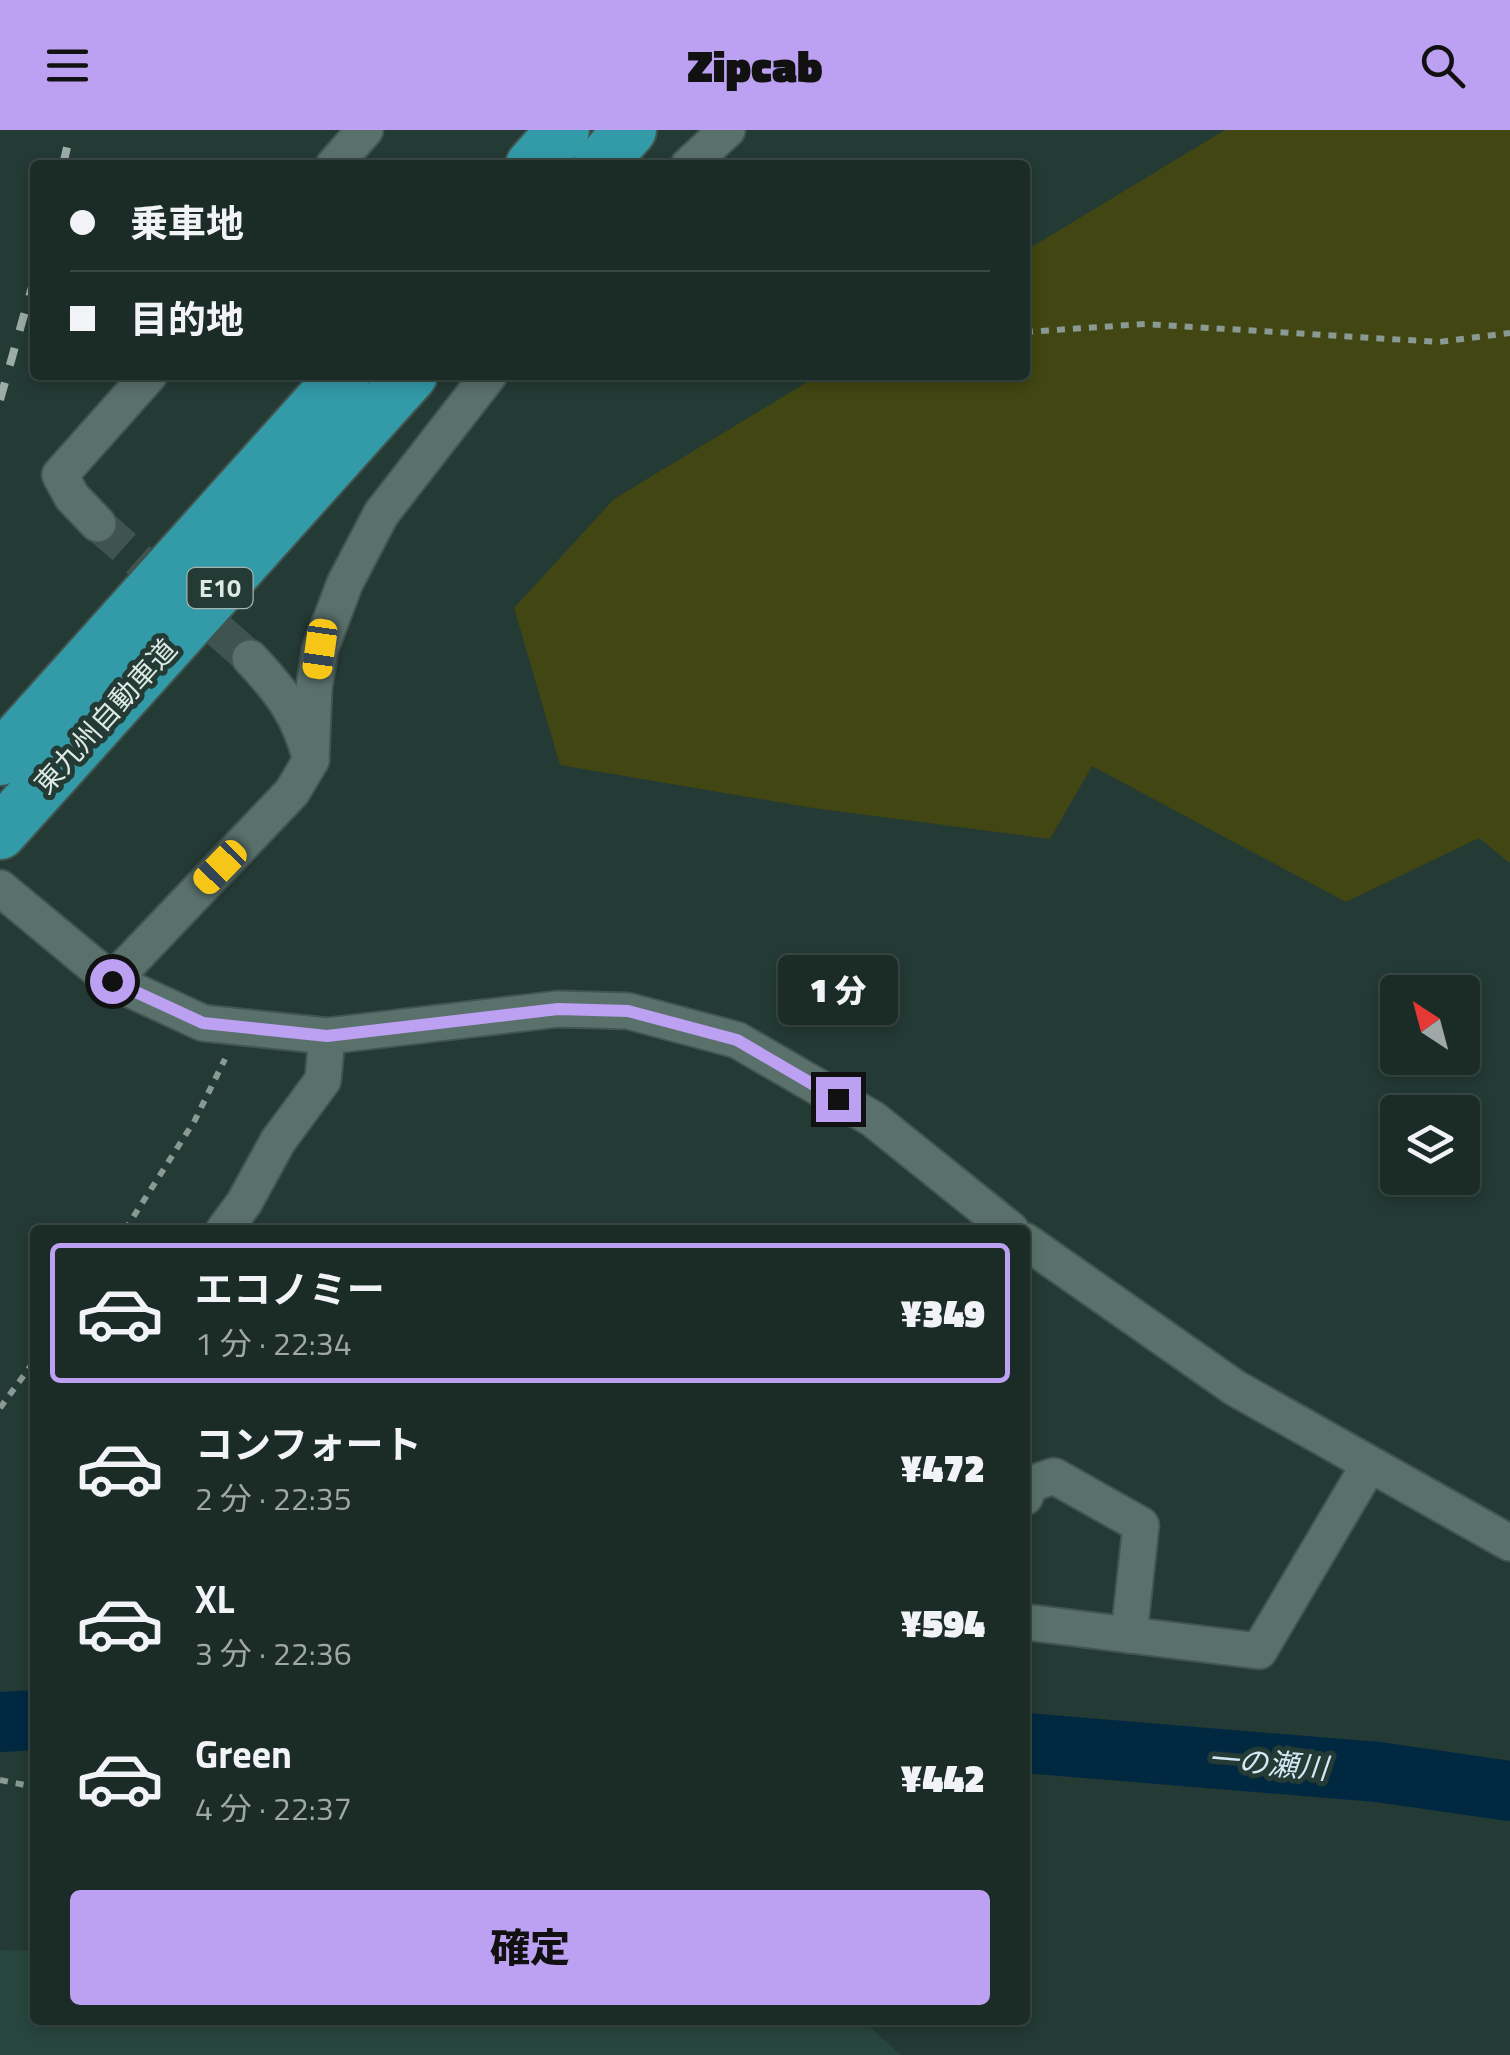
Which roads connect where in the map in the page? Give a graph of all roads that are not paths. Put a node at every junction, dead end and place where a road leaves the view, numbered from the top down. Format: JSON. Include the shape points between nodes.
{"nodes":[{"id":1,"x":365,"y":130,"type":"edge"},
{"id":2,"x":563,"y":130,"type":"edge"},
{"id":3,"x":630,"y":130,"type":"edge"},
{"id":4,"x":727,"y":130,"type":"edge"},
{"id":5,"x":338,"y":160,"type":"edge"},
{"id":6,"x":536,"y":160,"type":"edge"},
{"id":7,"x":603,"y":160,"type":"edge"},
{"id":8,"x":695,"y":160,"type":"edge"},
{"id":9,"x":144,"y":380,"type":"edge"},
{"id":10,"x":340,"y":380,"type":"edge"},
{"id":11,"x":406,"y":380,"type":"edge"},
{"id":12,"x":485,"y":380,"type":"edge"},
{"id":13,"x":98,"y":524,"type":"tunnel mouth"},
{"id":14,"x":250,"y":658,"type":"tunnel mouth"},
{"id":15,"x":312,"y":760,"type":"junction"},
{"id":16,"x":10,"y":798,"type":"edge"},
{"id":17,"x":0,"y":888,"type":"edge"},
{"id":18,"x":112,"y":981,"type":"junction"},
{"id":19,"x":327,"y":1036,"type":"junction"},
{"id":20,"x":228,"y":1225,"type":"edge"},
{"id":21,"x":1004,"y":1225,"type":"edge"},
{"id":22,"x":1030,"y":1244,"type":"edge"},
{"id":23,"x":1368,"y":1465,"type":"junction"},
{"id":24,"x":1030,"y":1484,"type":"edge"},
{"id":25,"x":1510,"y":1543,"type":"edge"},
{"id":26,"x":1030,"y":1623,"type":"edge"},
{"id":27,"x":1128,"y":1635,"type":"junction"}],
"edges":[{"from":1,"to":5,"type":"street"},
{"from":2,"to":6,"type":"highway"},
{"from":3,"to":7,"type":"highway"},
{"from":4,"to":8,"type":"street"},
{"from":9,"to":13,"type":"street","via":[[60,475]]},
{"from":10,"to":16,"type":"highway","name":"東九州自動車道","number":"E10"},
{"from":11,"to":16,"type":"highway","name":"東九州自動車道","number":"E10"},
{"from":12,"to":15,"type":"street","via":[[381,514],[345,583],[320,649]]},
{"from":14,"to":15,"type":"street","via":[[284,694]]},
{"from":15,"to":18,"type":"street","via":[[292,792]]},
{"from":17,"to":18,"type":"street"},
{"from":18,"to":19,"type":"street","via":[[203,1023]]},
{"from":19,"to":20,"type":"street","via":[[323,1080]]},
{"from":19,"to":21,"type":"street","via":[[558,1009],[628,1011],[737,1040],[872,1119]]},
{"from":22,"to":23,"type":"street","via":[[1235,1388]]},
{"from":23,"to":25,"type":"street"},
{"from":23,"to":27,"type":"street","via":[[1259,1650]]},
{"from":24,"to":27,"type":"street","via":[[1054,1476],[1141,1525]]},
{"from":26,"to":27,"type":"street"}]}
